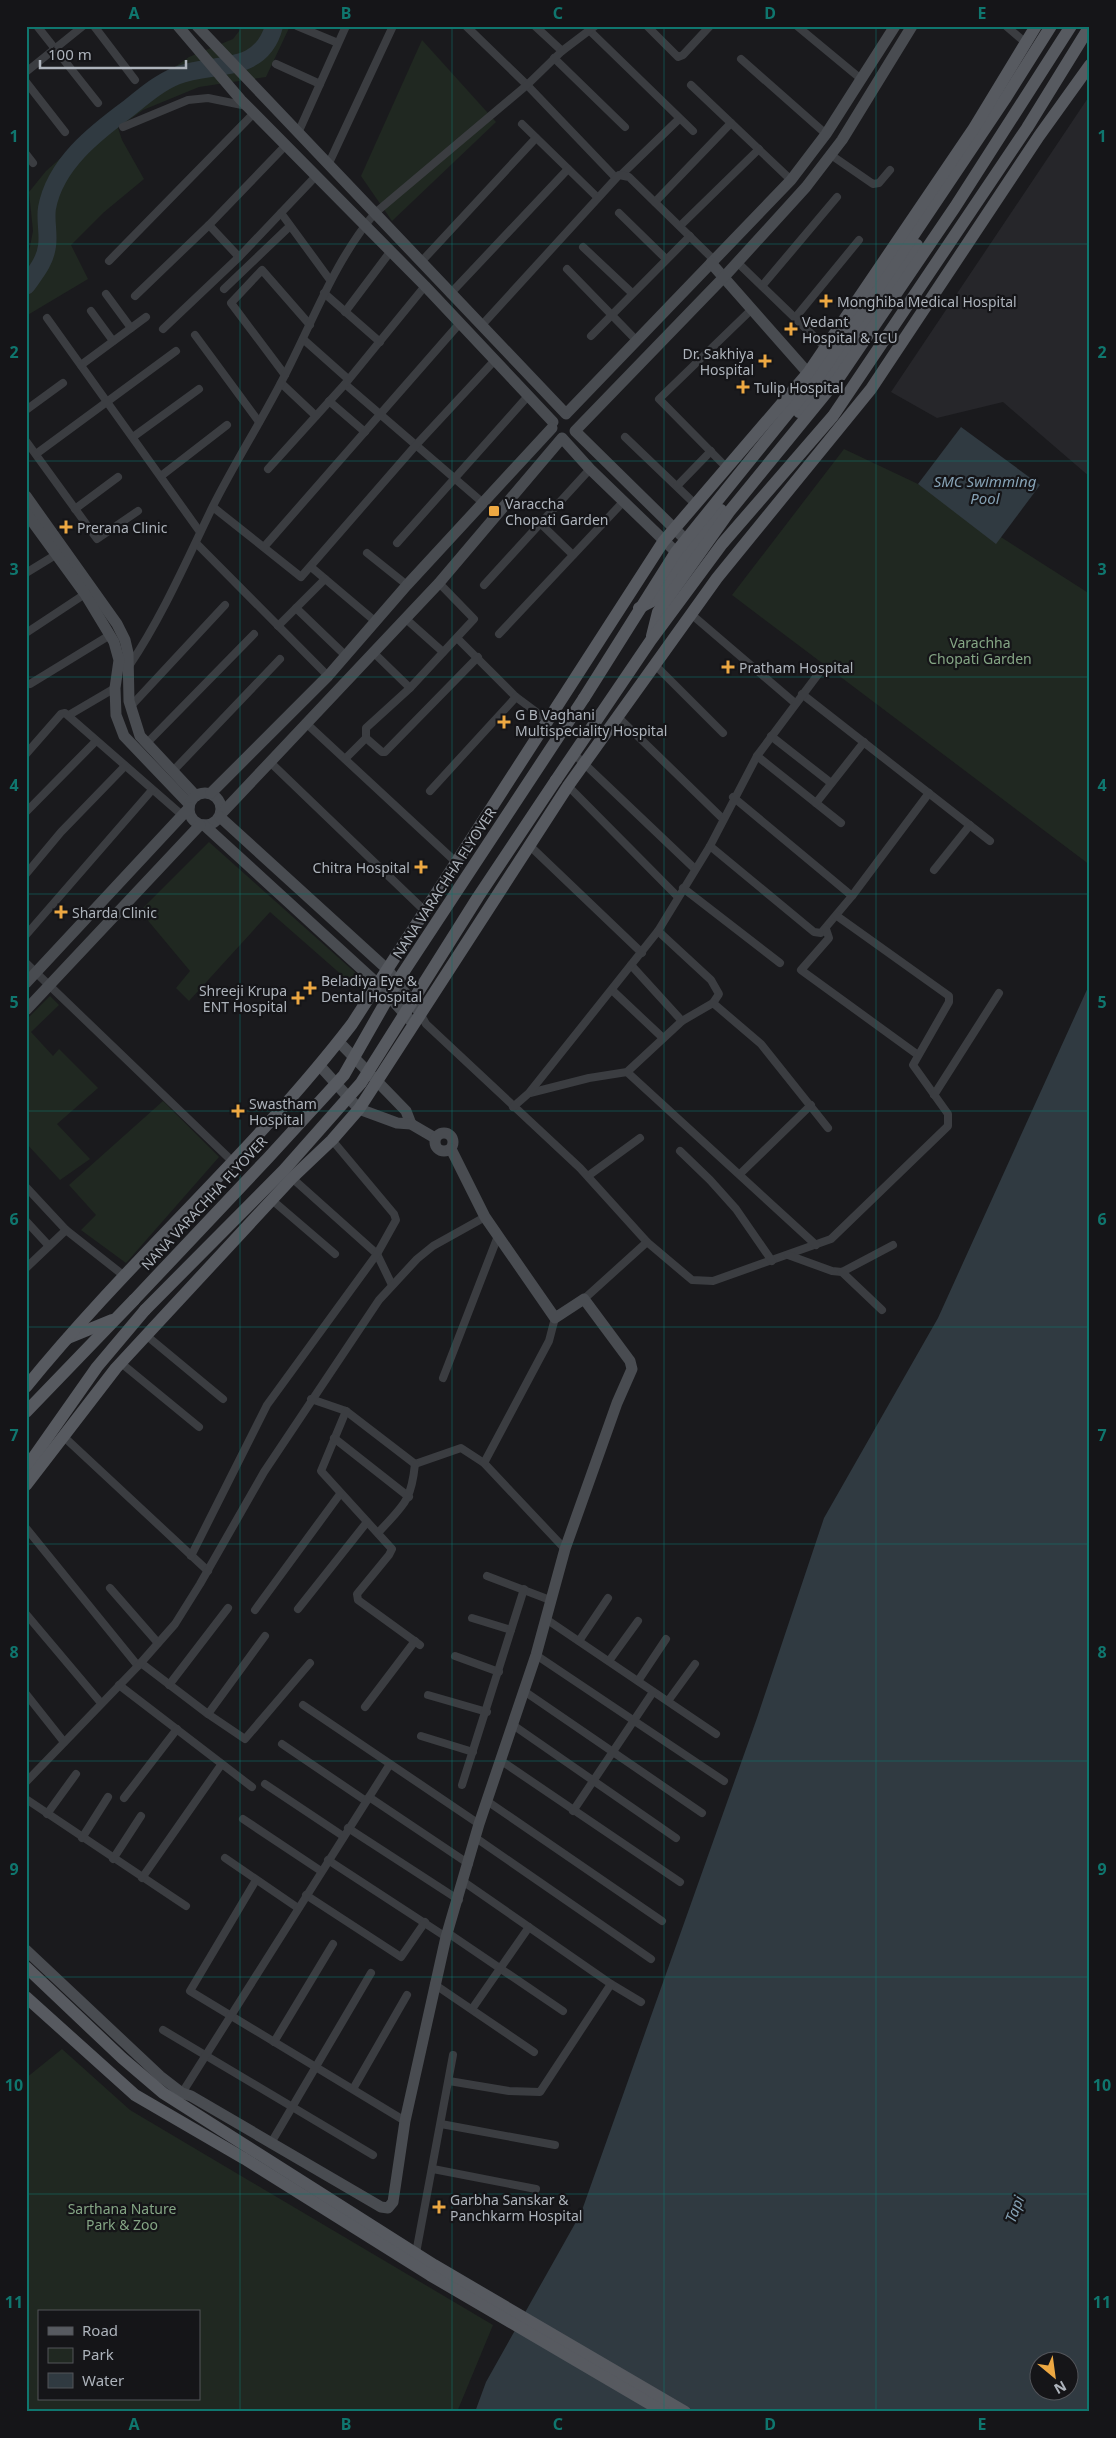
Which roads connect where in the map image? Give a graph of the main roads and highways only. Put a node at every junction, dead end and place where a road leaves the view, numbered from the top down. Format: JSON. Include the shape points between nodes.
{"nodes":[{"id":1,"x":1036,"y":26,"type":"edge"},
{"id":2,"x":1051,"y":26,"type":"edge"},
{"id":3,"x":1062,"y":26,"type":"edge"},
{"id":4,"x":1071,"y":26,"type":"edge"},
{"id":5,"x":1090,"y":26,"type":"edge"},
{"id":6,"x":1090,"y":65,"type":"edge"},
{"id":7,"x":639,"y":608,"type":"junction"},
{"id":8,"x":651,"y":640,"type":"junction"},
{"id":9,"x":594,"y":649,"type":"junction"},
{"id":10,"x":609,"y":657,"type":"junction"},
{"id":11,"x":116,"y":1318,"type":"junction"},
{"id":12,"x":64,"y":1339,"type":"junction"},
{"id":13,"x":97,"y":1367,"type":"junction"},
{"id":14,"x":37,"y":1374,"type":"junction"},
{"id":15,"x":26,"y":1387,"type":"edge"},
{"id":16,"x":92,"y":1399,"type":"junction"},
{"id":17,"x":30,"y":1408,"type":"edge"},
{"id":18,"x":68,"y":1409,"type":"junction"},
{"id":19,"x":29,"y":1464,"type":"edge"},
{"id":20,"x":26,"y":1484,"type":"edge"},
{"id":21,"x":26,"y":1967,"type":"edge"},
{"id":22,"x":26,"y":1997,"type":"edge"},
{"id":23,"x":432,"y":2270,"type":"junction"},
{"id":24,"x":664,"y":2412,"type":"edge"},
{"id":25,"x":685,"y":2412,"type":"edge"}],
"edges":[{"from":1,"to":9,"type":"main road","via":[[974,128],[808,372],[674,529]]},
{"from":2,"to":7,"type":"main road","name":"NANA VARACHHA FLYOVER","via":[[823,370],[676,552]]},
{"from":3,"to":7,"type":"main road","via":[[839,362],[698,539],[658,598]]},
{"from":4,"to":8,"type":"main road","via":[[955,207],[840,376],[729,512],[658,612]]},
{"from":5,"to":8,"type":"main road","via":[[1026,128],[833,416],[722,544]]},
{"from":6,"to":16,"type":"main road","via":[[871,389],[717,578],[568,786],[359,1109],[121,1363]]},
{"from":7,"to":10,"type":"main road","name":"NANA VARACHHA FLYOVER"},
{"from":8,"to":13,"type":"main road","bridge":true,"via":[[478,897],[361,1083],[284,1170],[145,1310]]},
{"from":9,"to":10,"type":"main road"},
{"from":9,"to":12,"type":"main road","via":[[379,985],[339,1042]]},
{"from":10,"to":11,"type":"main road","name":"NANA VARACHHA FLYOVER","bridge":true,"via":[[397,982],[344,1075]]},
{"from":11,"to":12,"type":"main road"},
{"from":11,"to":17,"type":"main road","name":"NANA VARACHHA FLYOVER"},
{"from":12,"to":14,"type":"main road"},
{"from":13,"to":16,"type":"main road"},
{"from":13,"to":18,"type":"main road"},
{"from":14,"to":15,"type":"main road"},
{"from":14,"to":17,"type":"main road"},
{"from":16,"to":18,"type":"main road"},
{"from":16,"to":20,"type":"main road"},
{"from":18,"to":19,"type":"main road"},
{"from":21,"to":23,"type":"main road","via":[[122,2058],[416,2253]]},
{"from":22,"to":23,"type":"main road","via":[[135,2095]]},
{"from":23,"to":24,"type":"main road"},
{"from":23,"to":25,"type":"main road"}]}
